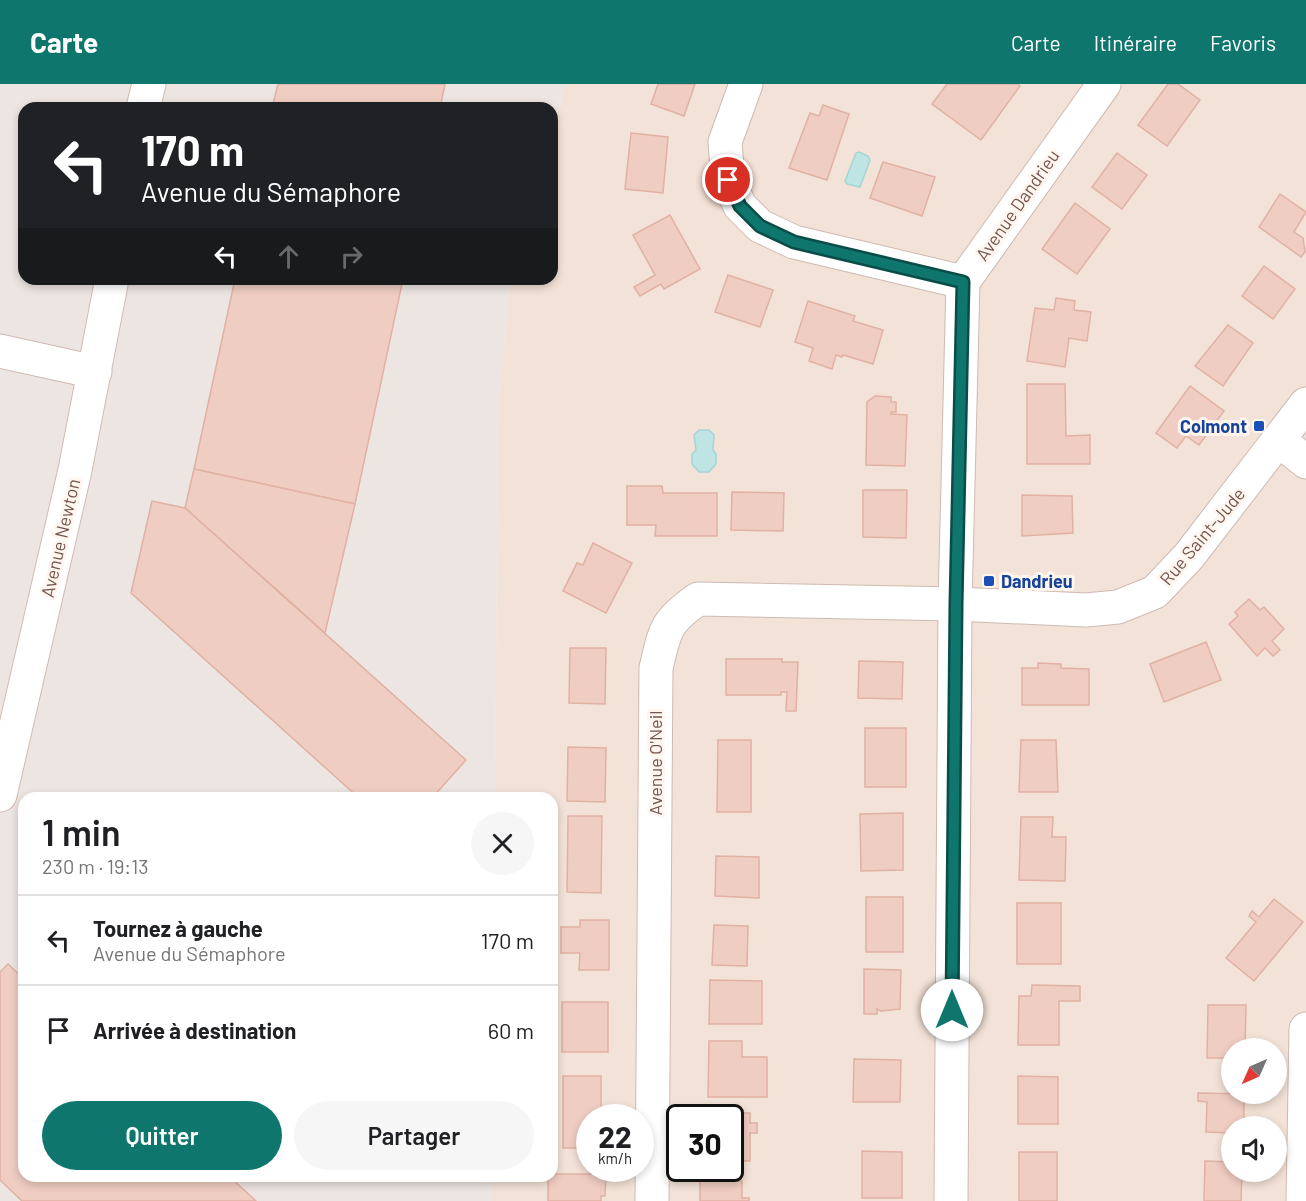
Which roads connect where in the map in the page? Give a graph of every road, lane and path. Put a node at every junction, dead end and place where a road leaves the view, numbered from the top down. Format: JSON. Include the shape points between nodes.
{"nodes":[{"id":1,"x":149,"y":84,"type":"edge"},
{"id":2,"x":746,"y":84,"type":"edge"},
{"id":3,"x":1104,"y":84,"type":"edge"},
{"id":4,"x":144,"y":102,"type":"edge"},
{"id":5,"x":963,"y":282,"type":"junction"},
{"id":6,"x":111,"y":285,"type":"edge"},
{"id":7,"x":0,"y":351,"type":"edge"},
{"id":8,"x":95,"y":372,"type":"junction"},
{"id":9,"x":1306,"y":404,"type":"edge"},
{"id":10,"x":1280,"y":441,"type":"junction"},
{"id":11,"x":1306,"y":462,"type":"edge"},
{"id":12,"x":956,"y":604,"type":"junction"},
{"id":13,"x":0,"y":795,"type":"edge"},
{"id":14,"x":1306,"y":1029,"type":"edge"},
{"id":15,"x":652,"y":1201,"type":"edge"},
{"id":16,"x":951,"y":1201,"type":"edge"},
{"id":17,"x":1303,"y":1201,"type":"edge"}],
"edges":[{"from":1,"to":4,"type":"street"},
{"from":2,"to":5,"type":"street","via":[[725,142],[728,180],[740,206],[760,226],[794,242]]},
{"from":3,"to":5,"type":"street","name":"Avenue Dandrieu"},
{"from":5,"to":12,"type":"street"},
{"from":6,"to":8,"type":"street","name":"Avenue Newton"},
{"from":7,"to":8,"type":"street"},
{"from":8,"to":13,"type":"street","name":"Avenue Newton"},
{"from":9,"to":10,"type":"street","name":"Rue Saint-Jude"},
{"from":10,"to":11,"type":"street"},
{"from":10,"to":12,"type":"street","name":"Rue Saint-Jude","via":[[1189,556],[1155,592],[1118,607],[1086,610]]},
{"from":12,"to":15,"type":"street","name":"Avenue O'Neil","via":[[698,599],[674,616],[663,638],[656,668]]},
{"from":12,"to":16,"type":"street"},
{"from":14,"to":17,"type":"street"}]}
